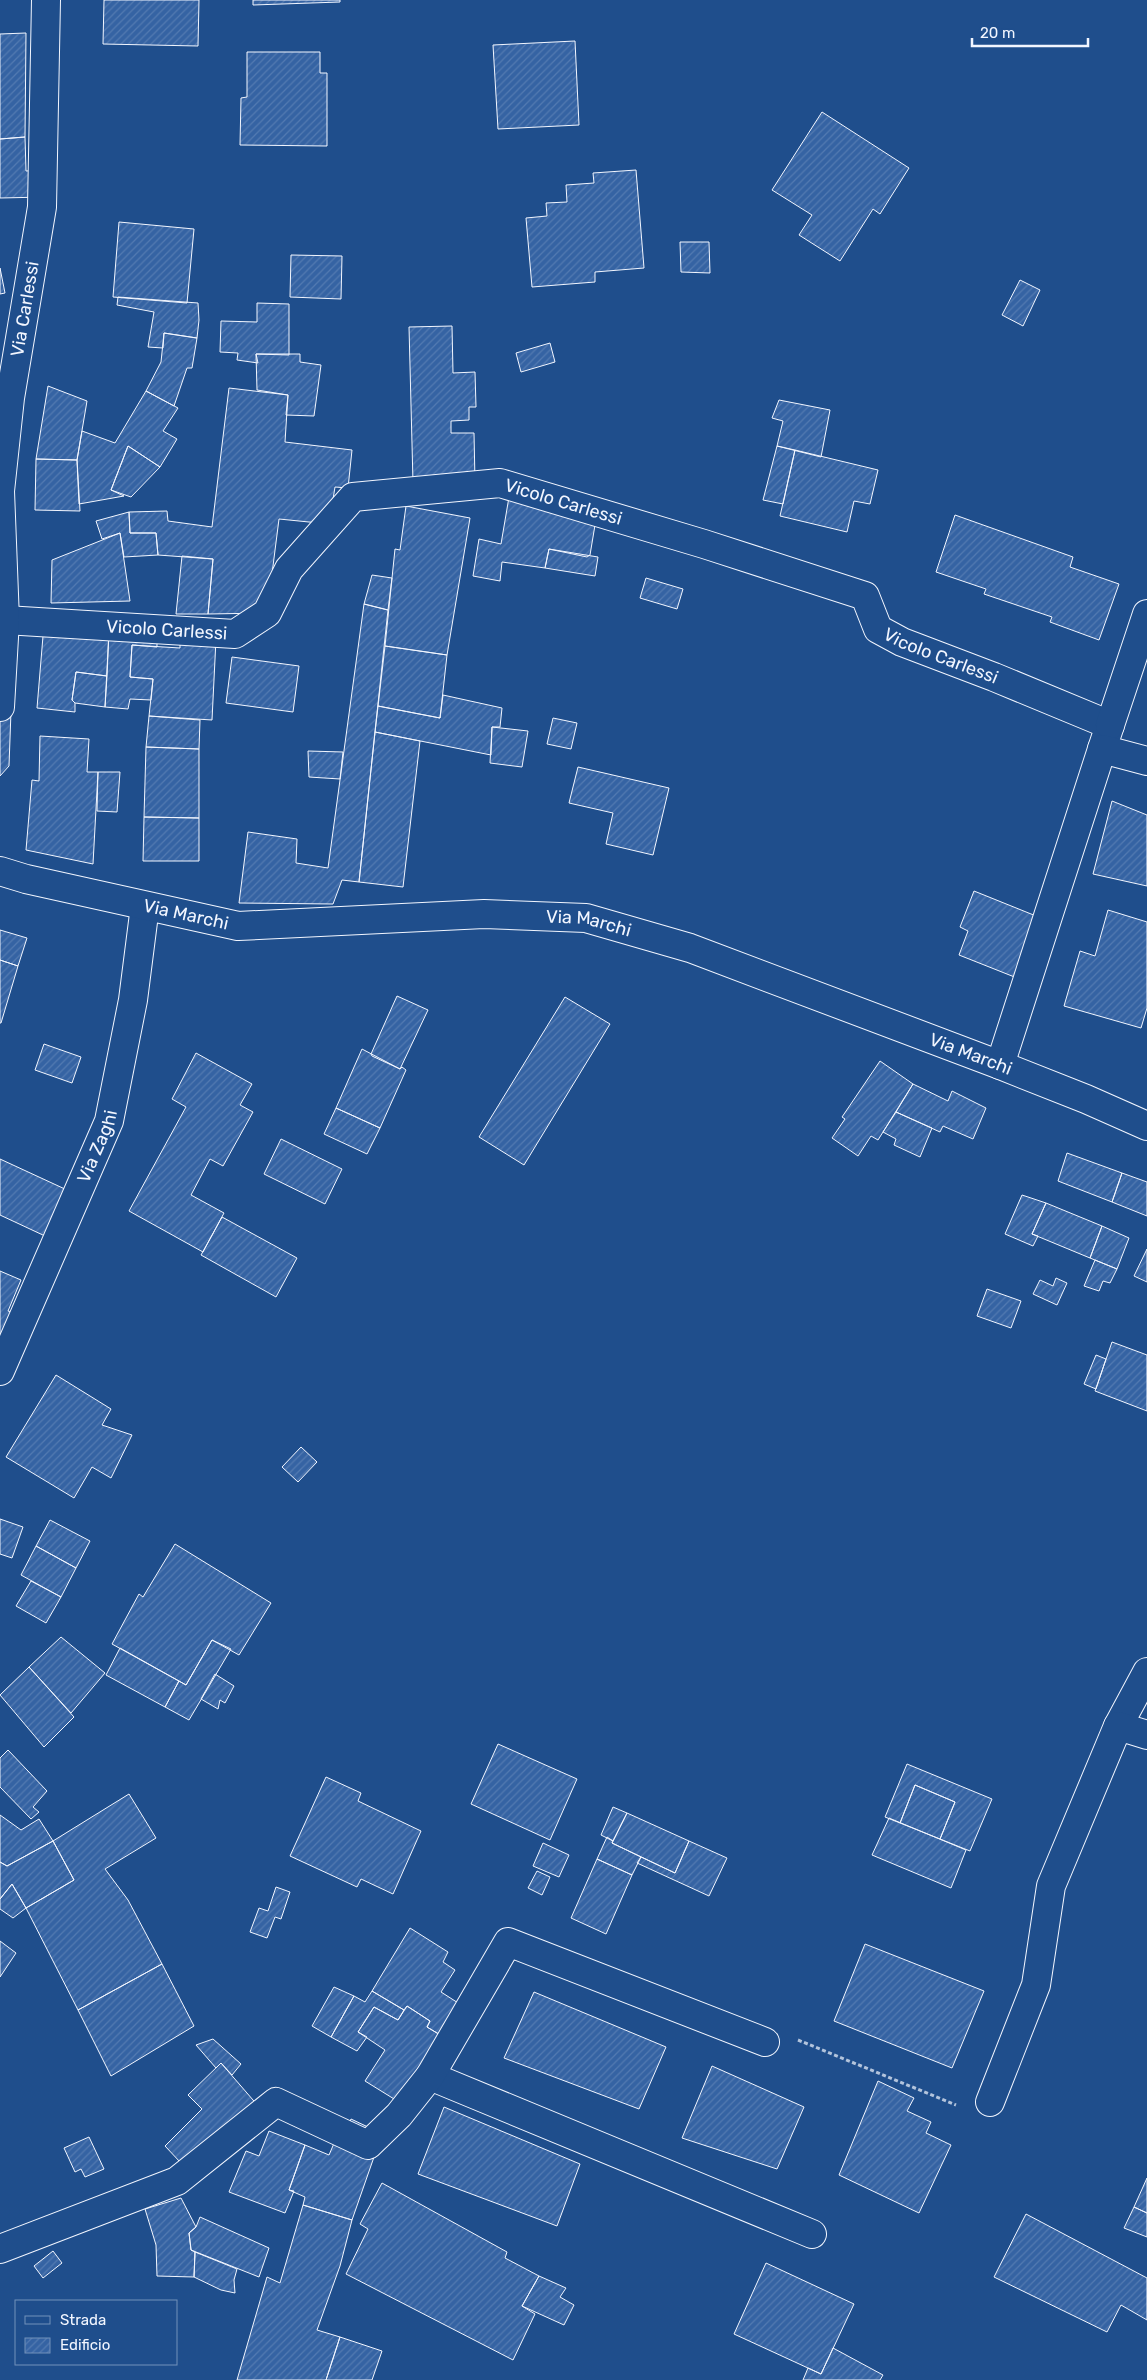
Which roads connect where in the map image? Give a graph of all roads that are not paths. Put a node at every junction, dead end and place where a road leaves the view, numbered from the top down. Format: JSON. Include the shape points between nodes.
{"nodes":[{"id":1,"x":46,"y":0,"type":"edge"},
{"id":2,"x":1147,"y":614,"type":"edge"},
{"id":3,"x":5,"y":620,"type":"junction"},
{"id":4,"x":0,"y":707,"type":"edge"},
{"id":5,"x":1106,"y":737,"type":"junction"},
{"id":6,"x":1147,"y":761,"type":"edge"},
{"id":7,"x":0,"y":871,"type":"edge"},
{"id":8,"x":145,"y":906,"type":"junction"},
{"id":9,"x":1000,"y":1065,"type":"junction"},
{"id":10,"x":1147,"y":1126,"type":"edge"},
{"id":11,"x":0,"y":1371,"type":"edge"},
{"id":12,"x":1147,"y":1672,"type":"edge"},
{"id":13,"x":1118,"y":1726,"type":"junction"},
{"id":14,"x":1147,"y":1735,"type":"edge"},
{"id":15,"x":765,"y":2042,"type":"dead end"},
{"id":16,"x":430,"y":2076,"type":"junction"},
{"id":17,"x":990,"y":2102,"type":"dead end"},
{"id":18,"x":812,"y":2234,"type":"dead end"},
{"id":19,"x":0,"y":2249,"type":"edge"}],
"edges":[{"from":1,"to":3,"type":"street","name":"Via Carlessi","via":[[42,207],[10,398],[0,491]]},
{"from":2,"to":5,"type":"street"},
{"from":3,"to":4,"type":"street","name":"Via Carlessi"},
{"from":3,"to":5,"type":"street","name":"Vicolo Carlessi","via":[[235,634],[267,613],[289,569],[354,497],[500,483],[866,596],[878,629],[902,642],[994,677]]},
{"from":5,"to":6,"type":"street","name":"Vicolo Carlessi"},
{"from":5,"to":9,"type":"street"},
{"from":7,"to":8,"type":"street","name":"Via Marchi"},
{"from":8,"to":9,"type":"street","name":"Via Marchi","via":[[238,926],[484,914],[586,918],[690,948]]},
{"from":8,"to":11,"type":"street","name":"Via Zaghi","via":[[133,1000],[109,1121]]},
{"from":9,"to":10,"type":"street","name":"Via Marchi"},
{"from":12,"to":13,"type":"street"},
{"from":13,"to":14,"type":"street"},
{"from":13,"to":17,"type":"street","via":[[1051,1886],[1036,1985]]},
{"from":15,"to":16,"type":"street","via":[[508,1942]]},
{"from":16,"to":18,"type":"street"},
{"from":16,"to":19,"type":"street","via":[[399,2115],[368,2145],[276,2102],[177,2181]]}]}
